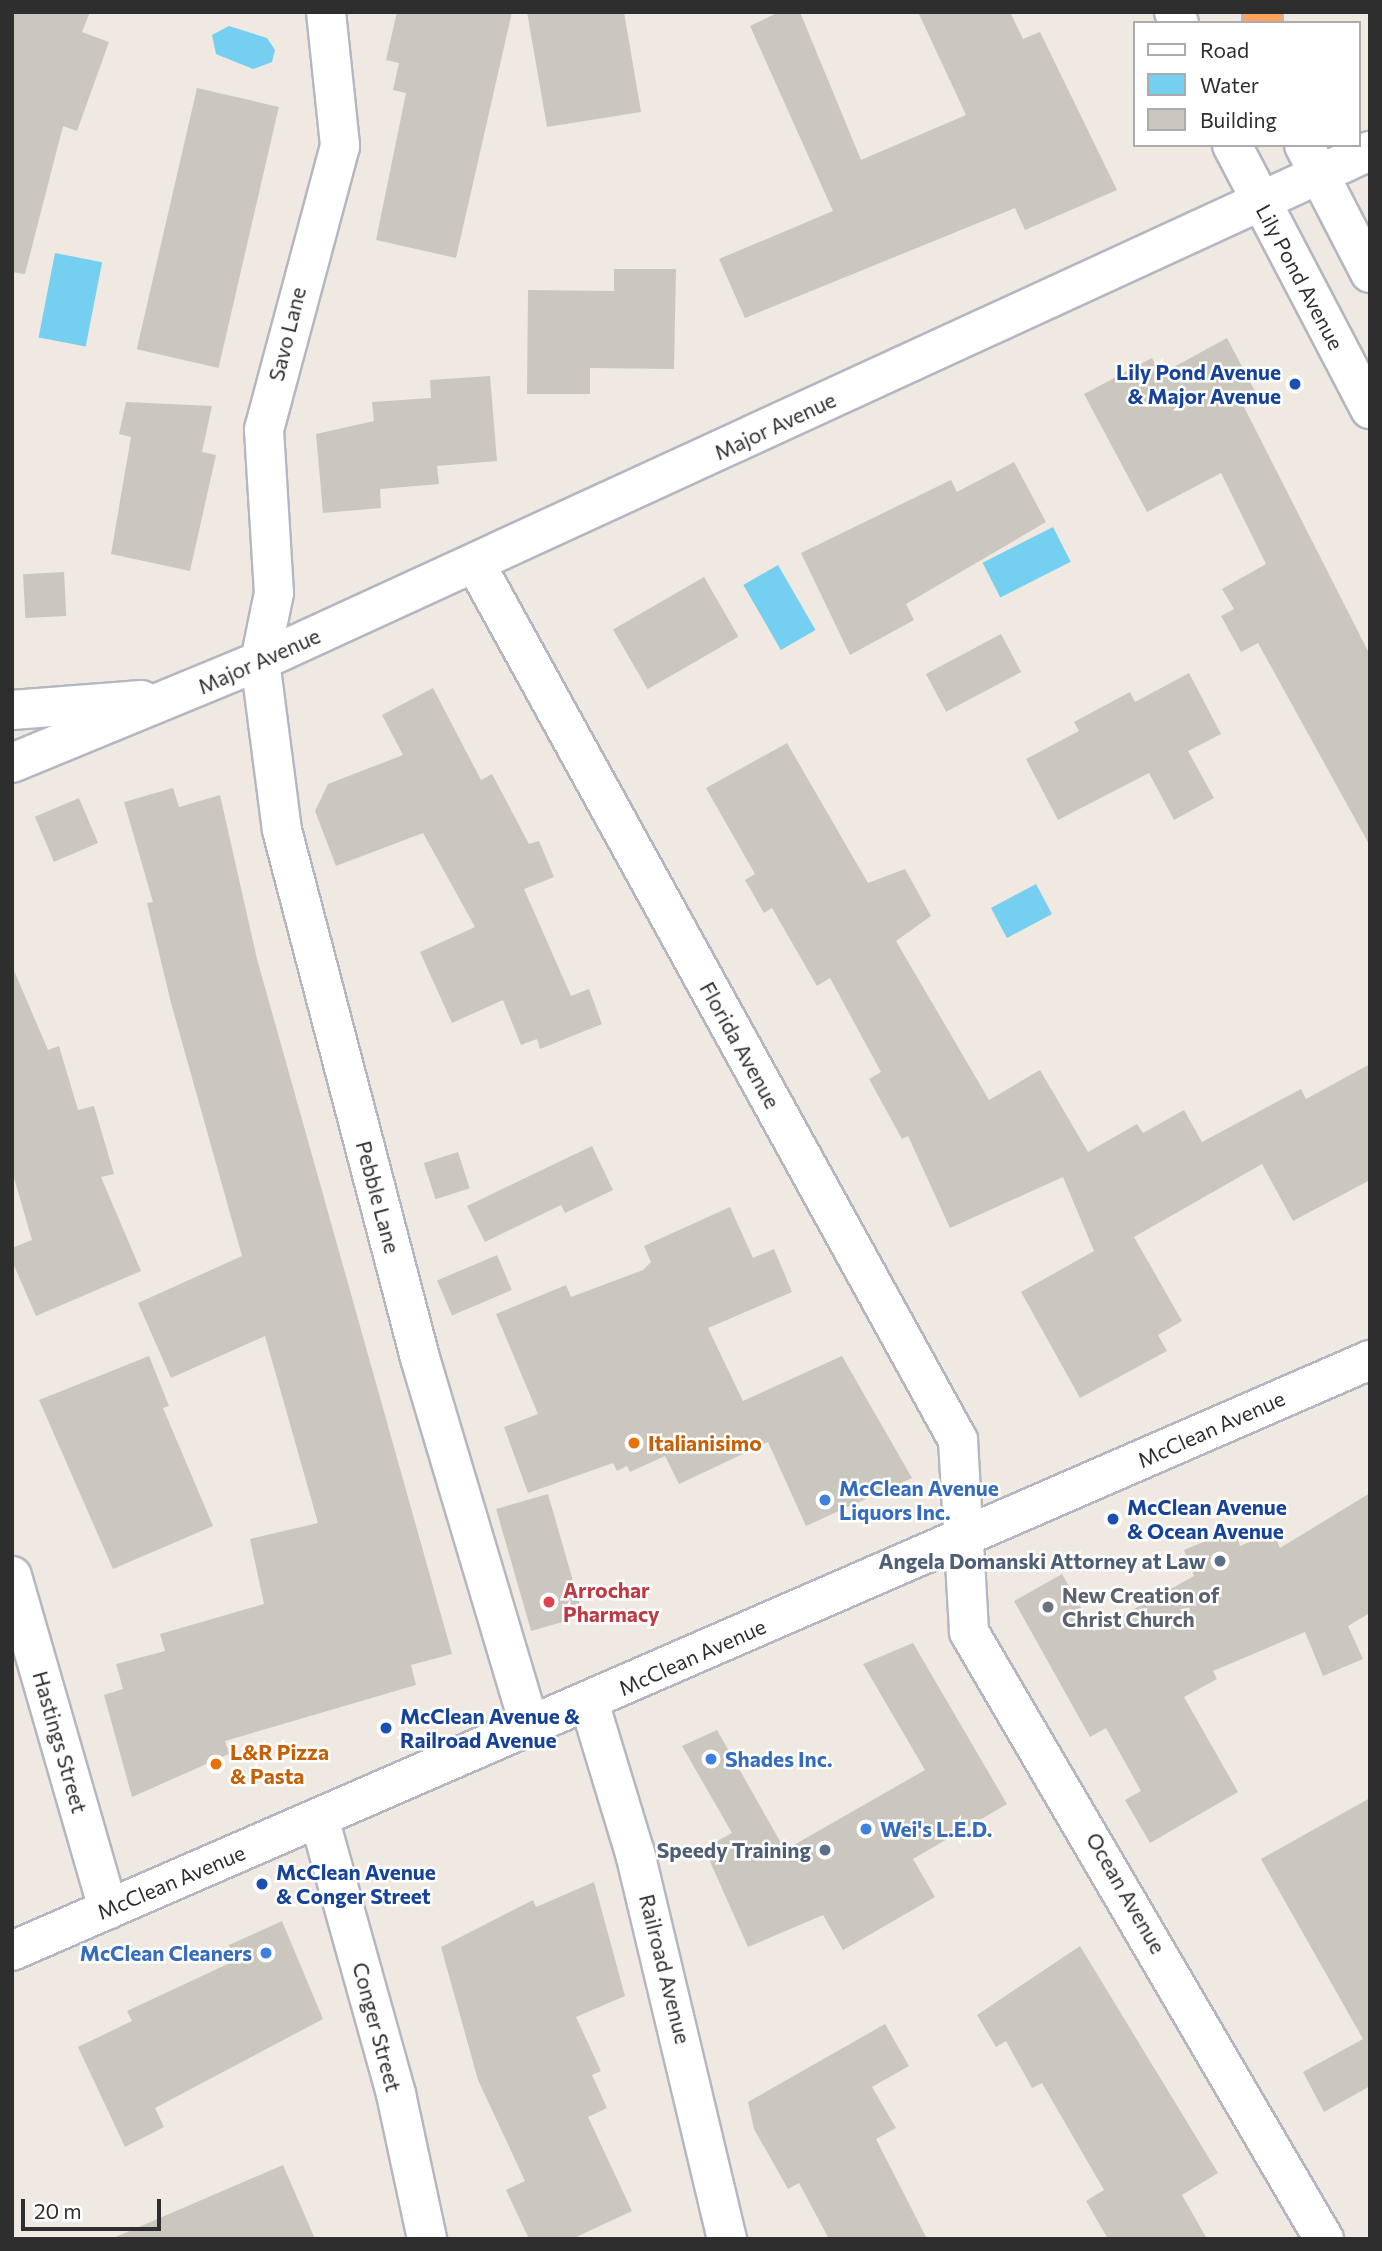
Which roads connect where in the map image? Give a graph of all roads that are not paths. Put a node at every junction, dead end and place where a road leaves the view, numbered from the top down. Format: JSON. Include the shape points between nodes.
{"nodes":[{"id":1,"x":326,"y":12,"type":"edge"},
{"id":2,"x":1233,"y":147,"type":"edge"},
{"id":3,"x":1370,"y":151,"type":"edge"},
{"id":4,"x":1311,"y":161,"type":"edge"},
{"id":5,"x":1262,"y":205,"type":"junction"},
{"id":6,"x":1370,"y":273,"type":"edge"},
{"id":7,"x":1370,"y":409,"type":"edge"},
{"id":8,"x":475,"y":563,"type":"junction"},
{"id":9,"x":260,"y":661,"type":"junction"},
{"id":10,"x":179,"y":698,"type":"junction"},
{"id":11,"x":12,"y":710,"type":"edge"},
{"id":12,"x":12,"y":763,"type":"edge"},
{"id":13,"x":1370,"y":1360,"type":"edge"},
{"id":14,"x":964,"y":1538,"type":"junction"},
{"id":15,"x":12,"y":1576,"type":"edge"},
{"id":16,"x":589,"y":1702,"type":"junction"},
{"id":17,"x":530,"y":1726,"type":"junction"},
{"id":18,"x":319,"y":1818,"type":"junction"},
{"id":19,"x":108,"y":1909,"type":"junction"},
{"id":20,"x":12,"y":1951,"type":"edge"},
{"id":21,"x":427,"y":2239,"type":"edge"},
{"id":22,"x":727,"y":2239,"type":"edge"},
{"id":23,"x":1324,"y":2239,"type":"edge"}],
"edges":[{"from":1,"to":9,"type":"street","name":"Savo Lane","via":[[340,146],[264,430],[274,593]]},
{"from":2,"to":5,"type":"street","name":"Lily Pond Avenue"},
{"from":3,"to":4,"type":"street","name":"Major Avenue"},
{"from":4,"to":5,"type":"street","name":"Major Avenue"},
{"from":4,"to":6,"type":"street"},
{"from":5,"to":7,"type":"street","name":"Lily Pond Avenue"},
{"from":5,"to":8,"type":"street","name":"Major Avenue"},
{"from":8,"to":9,"type":"street","name":"Major Avenue"},
{"from":8,"to":14,"type":"street","name":"Florida Avenue","via":[[958,1440]]},
{"from":9,"to":10,"type":"street","name":"Major Avenue"},
{"from":9,"to":17,"type":"street","name":"Pebble Lane","via":[[282,830],[420,1358]]},
{"from":10,"to":11,"type":"street","name":"Major Avenue"},
{"from":10,"to":12,"type":"street","name":"Major Avenue"},
{"from":13,"to":14,"type":"street","name":"McClean Avenue"},
{"from":14,"to":16,"type":"street","name":"McClean Avenue"},
{"from":14,"to":23,"type":"street","name":"Ocean Avenue","via":[[969,1632]]},
{"from":15,"to":19,"type":"street","name":"Hastings Street"},
{"from":16,"to":17,"type":"street","name":"McClean Avenue"},
{"from":16,"to":22,"type":"street","name":"Railroad Avenue","via":[[639,1866]]},
{"from":17,"to":18,"type":"street","name":"McClean Avenue"},
{"from":18,"to":19,"type":"street","name":"McClean Avenue"},
{"from":18,"to":21,"type":"street","name":"Conger Street","via":[[396,2094]]},
{"from":19,"to":20,"type":"street","name":"McClean Avenue"}]}
